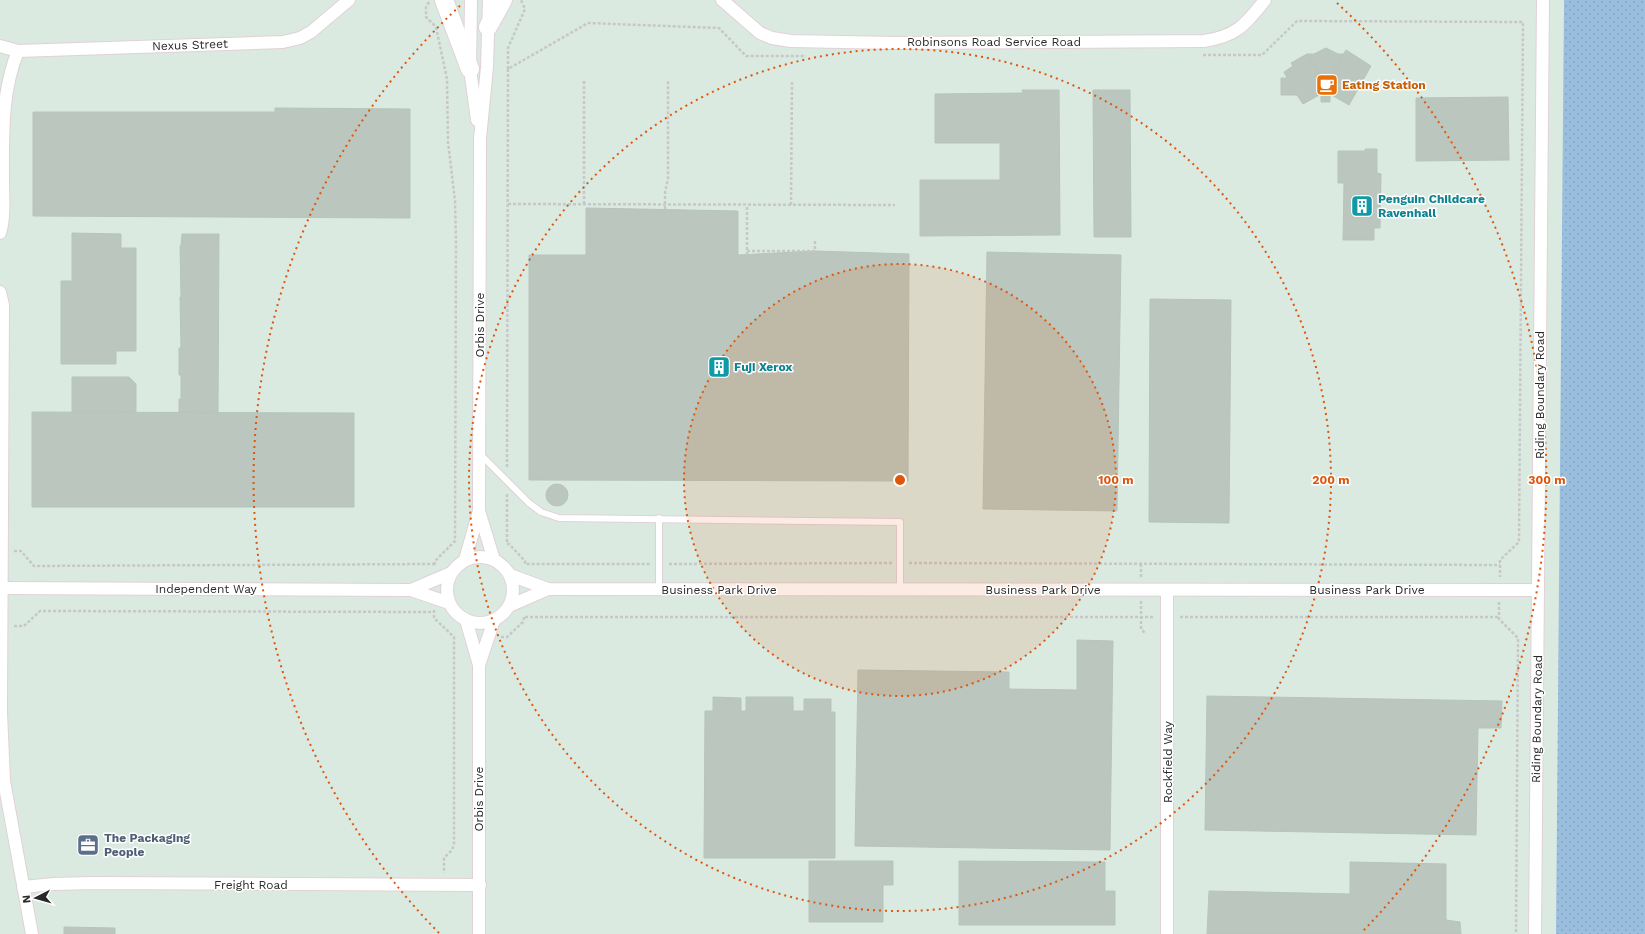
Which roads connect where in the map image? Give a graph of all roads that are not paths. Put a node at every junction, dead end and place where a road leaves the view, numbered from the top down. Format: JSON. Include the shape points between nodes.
{"nodes":[{"id":1,"x":349,"y":0,"type":"edge"},
{"id":2,"x":444,"y":0,"type":"edge"},
{"id":3,"x":471,"y":0,"type":"edge"},
{"id":4,"x":489,"y":0,"type":"edge"},
{"id":5,"x":503,"y":0,"type":"edge"},
{"id":6,"x":722,"y":0,"type":"edge"},
{"id":7,"x":1265,"y":0,"type":"edge"},
{"id":8,"x":1543,"y":0,"type":"edge"},
{"id":9,"x":488,"y":27,"type":"junction"},
{"id":10,"x":0,"y":46,"type":"edge"},
{"id":11,"x":18,"y":51,"type":"junction"},
{"id":12,"x":470,"y":69,"type":"junction"},
{"id":13,"x":0,"y":96,"type":"edge"},
{"id":14,"x":3,"y":118,"type":"junction"},
{"id":15,"x":480,"y":139,"type":"junction"},
{"id":16,"x":0,"y":233,"type":"edge"},
{"id":17,"x":0,"y":292,"type":"edge"},
{"id":18,"x":479,"y":454,"type":"junction"},
{"id":19,"x":479,"y":511,"type":"junction"},
{"id":20,"x":659,"y":518,"type":"junction"},
{"id":21,"x":465,"y":560,"type":"junction"},
{"id":22,"x":494,"y":560,"type":"junction"},
{"id":23,"x":451,"y":573,"type":"junction"},
{"id":24,"x":510,"y":576,"type":"junction"},
{"id":25,"x":1,"y":588,"type":"junction"},
{"id":26,"x":548,"y":589,"type":"junction"},
{"id":27,"x":659,"y":589,"type":"junction"},
{"id":28,"x":411,"y":590,"type":"junction"},
{"id":29,"x":900,"y":590,"type":"junction"},
{"id":30,"x":1167,"y":590,"type":"junction"},
{"id":31,"x":1538,"y":590,"type":"junction"},
{"id":32,"x":449,"y":603,"type":"junction"},
{"id":33,"x":509,"y":606,"type":"junction"},
{"id":34,"x":466,"y":620,"type":"junction"},
{"id":35,"x":494,"y":620,"type":"junction"},
{"id":36,"x":479,"y":665,"type":"junction"},
{"id":37,"x":1,"y":752,"type":"edge"},
{"id":38,"x":480,"y":885,"type":"junction"},
{"id":39,"x":23,"y":887,"type":"junction"},
{"id":40,"x":32,"y":934,"type":"edge"},
{"id":41,"x":479,"y":934,"type":"edge"},
{"id":42,"x":1167,"y":934,"type":"edge"},
{"id":43,"x":1535,"y":934,"type":"edge"}],
"edges":[{"from":1,"to":11,"type":"street","name":"Nexus Street","via":[[312,32],[283,42]]},
{"from":2,"to":12,"type":"main road"},
{"from":3,"to":12,"type":"street","name":"Orbis Drive"},
{"from":4,"to":9,"type":"street","name":"Orbis Drive"},
{"from":5,"to":9,"type":"main road"},
{"from":6,"to":7,"type":"street","name":"Robinsons Road Service Road","via":[[760,33],[777,40],[911,43],[1204,41],[1228,36],[1240,28]]},
{"from":8,"to":31,"type":"street","name":"Riding Boundary Road"},
{"from":9,"to":15,"type":"street","name":"Orbis Drive"},
{"from":10,"to":11,"type":"street","name":"Nexus Street"},
{"from":11,"to":14,"type":"street","via":[[10,75]]},
{"from":12,"to":15,"type":"street","name":"Orbis Drive"},
{"from":13,"to":14,"type":"street"},
{"from":14,"to":16,"type":"street","via":[[3,213]]},
{"from":15,"to":18,"type":"street","name":"Orbis Drive"},
{"from":17,"to":25,"type":"street"},
{"from":18,"to":19,"type":"street","name":"Orbis Drive"},
{"from":18,"to":20,"type":"lane","via":[[541,512],[559,518]]},
{"from":19,"to":21,"type":"street","name":"Orbis Drive"},
{"from":19,"to":22,"type":"street","name":"Orbis Drive"},
{"from":20,"to":27,"type":"lane"},
{"from":20,"to":29,"type":"lane","via":[[900,522]]},
{"from":21,"to":22,"type":"street","via":[[479,557]]},
{"from":21,"to":23,"type":"street"},
{"from":22,"to":24,"type":"street","via":[[503,566]]},
{"from":23,"to":28,"type":"street","name":"Independent Way"},
{"from":23,"to":32,"type":"street","via":[[446,593]]},
{"from":24,"to":26,"type":"street","name":"Business Park Drive"},
{"from":24,"to":33,"type":"street","via":[[513,586]]},
{"from":25,"to":28,"type":"street","name":"Independent Way"},
{"from":25,"to":37,"type":"street"},
{"from":26,"to":27,"type":"street","name":"Business Park Drive"},
{"from":26,"to":33,"type":"street","name":"Business Park Drive"},
{"from":27,"to":29,"type":"street","name":"Business Park Drive"},
{"from":28,"to":32,"type":"street","name":"Independent Way"},
{"from":29,"to":30,"type":"street","name":"Business Park Drive"},
{"from":30,"to":31,"type":"street","name":"Business Park Drive"},
{"from":30,"to":42,"type":"street","name":"Rockfield Way"},
{"from":31,"to":43,"type":"street","name":"Riding Boundary Road"},
{"from":32,"to":34,"type":"street","via":[[459,616]]},
{"from":33,"to":35,"type":"street"},
{"from":34,"to":35,"type":"street","via":[[485,623]]},
{"from":34,"to":36,"type":"street","name":"Orbis Drive"},
{"from":35,"to":36,"type":"street","name":"Orbis Drive"},
{"from":36,"to":38,"type":"street","name":"Orbis Drive"},
{"from":37,"to":39,"type":"street"},
{"from":38,"to":39,"type":"street","name":"Freight Road","via":[[54,884]]},
{"from":38,"to":41,"type":"street","name":"Orbis Drive"},
{"from":39,"to":40,"type":"street"}]}
